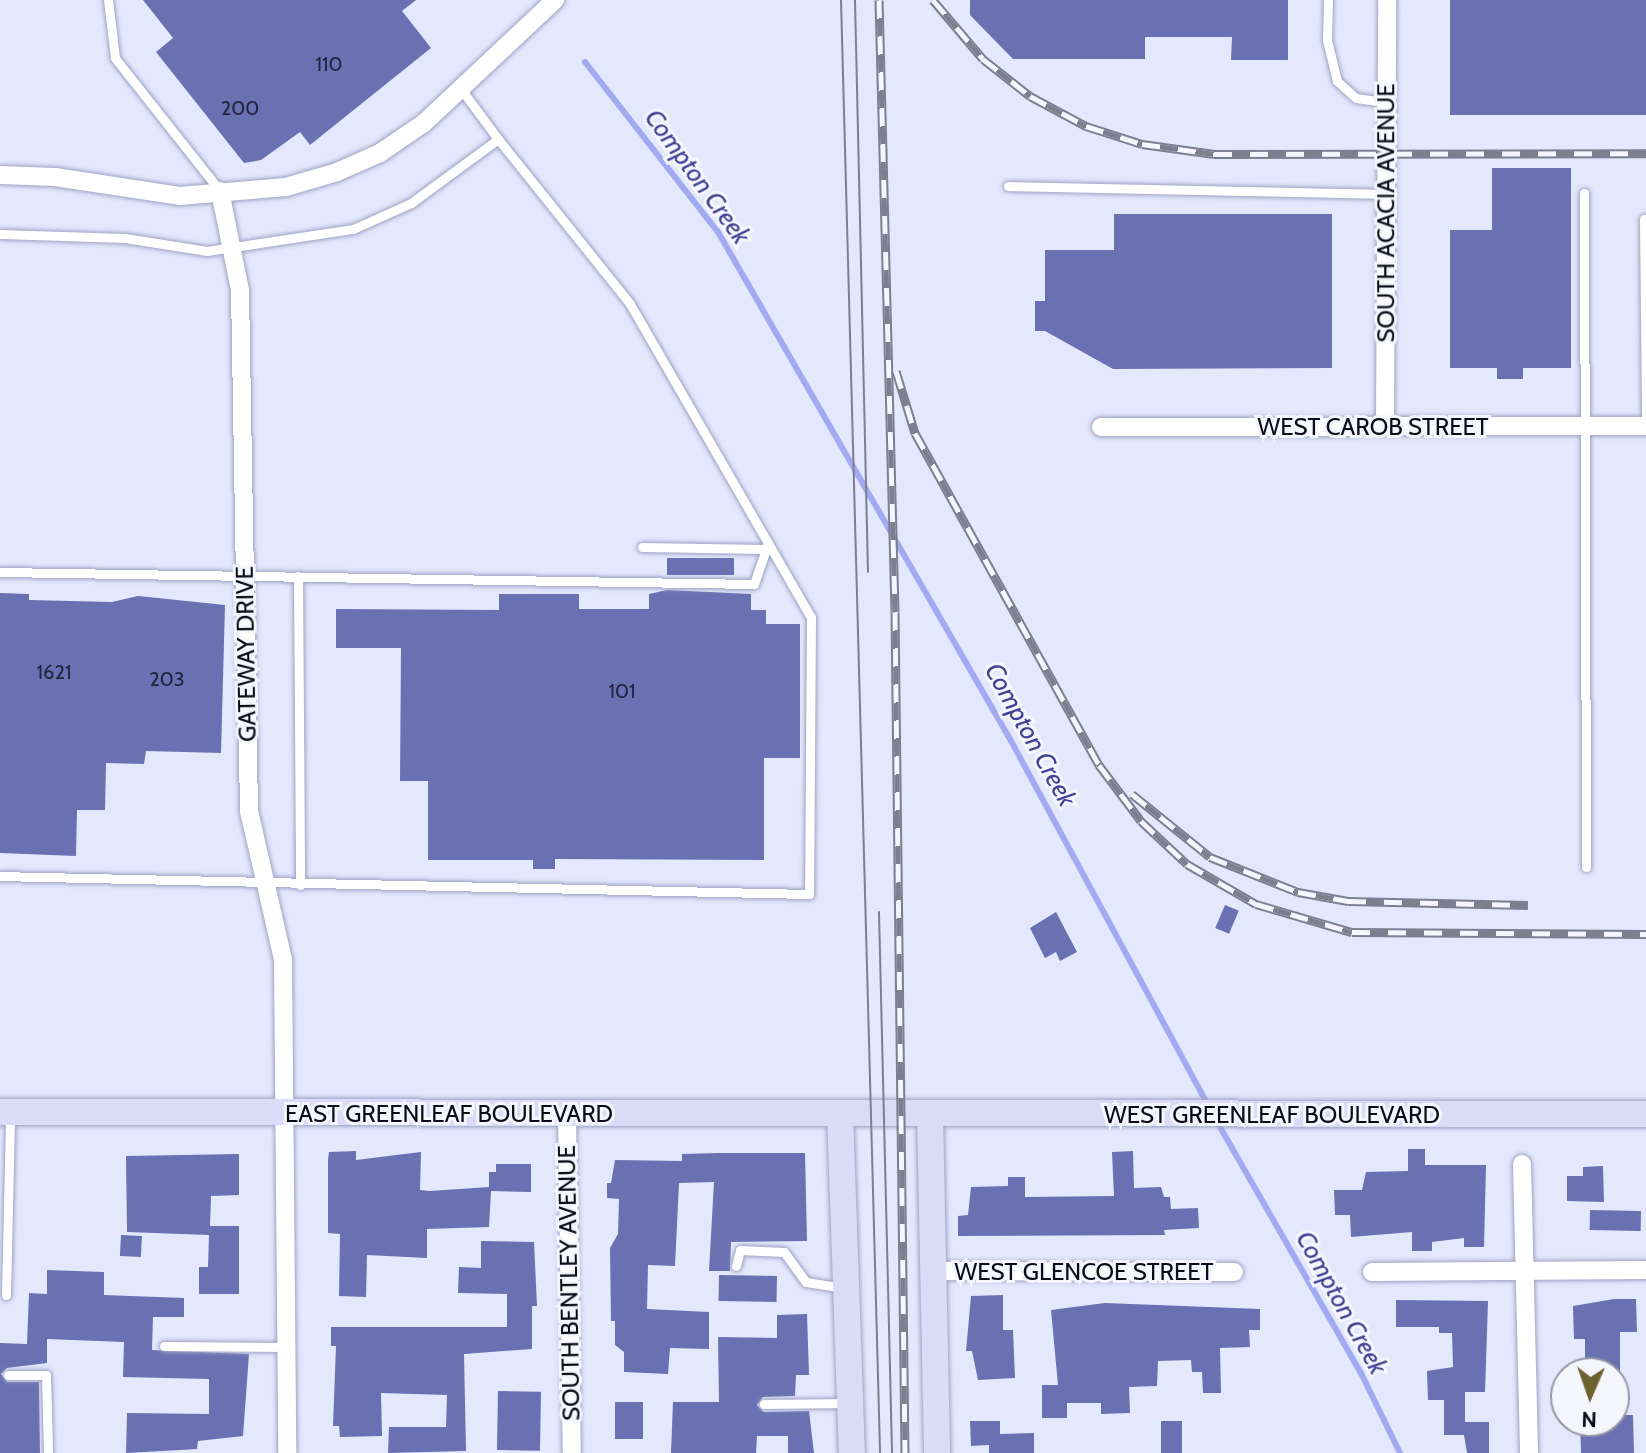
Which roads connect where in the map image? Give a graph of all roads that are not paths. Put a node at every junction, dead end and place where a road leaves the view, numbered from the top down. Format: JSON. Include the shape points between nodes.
{"nodes":[{"id":1,"x":108,"y":0,"type":"edge"},
{"id":2,"x":555,"y":0,"type":"edge"},
{"id":3,"x":1328,"y":0,"type":"edge"},
{"id":4,"x":1387,"y":0,"type":"edge"},
{"id":5,"x":461,"y":89,"type":"junction"},
{"id":6,"x":1386,"y":102,"type":"junction"},
{"id":7,"x":498,"y":139,"type":"junction"},
{"id":8,"x":0,"y":175,"type":"edge"},
{"id":9,"x":1008,"y":186,"type":"dead end"},
{"id":10,"x":220,"y":191,"type":"junction"},
{"id":11,"x":1584,"y":193,"type":"dead end"},
{"id":12,"x":1386,"y":194,"type":"junction"},
{"id":13,"x":1644,"y":219,"type":"dead end"},
{"id":14,"x":0,"y":234,"type":"edge"},
{"id":15,"x":233,"y":248,"type":"junction"},
{"id":16,"x":1385,"y":426,"type":"junction"},
{"id":17,"x":1584,"y":426,"type":"junction"},
{"id":18,"x":1646,"y":426,"type":"edge"},
{"id":19,"x":1101,"y":427,"type":"dead end"},
{"id":20,"x":767,"y":546,"type":"junction"},
{"id":21,"x":642,"y":547,"type":"dead end"},
{"id":22,"x":0,"y":572,"type":"edge"},
{"id":23,"x":245,"y":576,"type":"junction"},
{"id":24,"x":298,"y":576,"type":"junction"},
{"id":25,"x":1586,"y":867,"type":"dead end"},
{"id":26,"x":0,"y":876,"type":"edge"},
{"id":27,"x":266,"y":884,"type":"junction"},
{"id":28,"x":300,"y":885,"type":"junction"},
{"id":29,"x":5,"y":1112,"type":"edge"},
{"id":30,"x":567,"y":1113,"type":"junction"},
{"id":31,"x":840,"y":1113,"type":"junction"},
{"id":32,"x":282,"y":1114,"type":"junction"},
{"id":33,"x":1646,"y":1114,"type":"edge"},
{"id":34,"x":897,"y":1115,"type":"joint"},
{"id":35,"x":930,"y":1115,"type":"junction"},
{"id":36,"x":1522,"y":1164,"type":"dead end"},
{"id":37,"x":736,"y":1266,"type":"dead end"},
{"id":38,"x":1646,"y":1270,"type":"edge"},
{"id":39,"x":933,"y":1271,"type":"junction"},
{"id":40,"x":1526,"y":1271,"type":"junction"},
{"id":41,"x":1234,"y":1272,"type":"dead end"},
{"id":42,"x":1372,"y":1272,"type":"dead end"},
{"id":43,"x":846,"y":1288,"type":"junction"},
{"id":44,"x":6,"y":1295,"type":"dead end"},
{"id":45,"x":164,"y":1346,"type":"dead end"},
{"id":46,"x":285,"y":1347,"type":"junction"},
{"id":47,"x":8,"y":1375,"type":"dead end"},
{"id":48,"x":850,"y":1403,"type":"junction"},
{"id":49,"x":764,"y":1404,"type":"dead end"},
{"id":50,"x":48,"y":1453,"type":"edge"},
{"id":51,"x":287,"y":1453,"type":"edge"},
{"id":52,"x":572,"y":1453,"type":"edge"},
{"id":53,"x":852,"y":1453,"type":"edge"},
{"id":54,"x":937,"y":1453,"type":"edge"},
{"id":55,"x":1529,"y":1453,"type":"edge"}],
"edges":[{"from":1,"to":10,"type":"lane","via":[[115,58]]},
{"from":2,"to":5,"type":"street"},
{"from":3,"to":6,"type":"lane","via":[[1327,40],[1337,81],[1356,98]]},
{"from":4,"to":6,"type":"street","name":"SOUTH ACACIA AVENUE"},
{"from":5,"to":7,"type":"lane"},
{"from":5,"to":10,"type":"street","via":[[380,153],[337,172],[286,187]]},
{"from":6,"to":12,"type":"street","name":"SOUTH ACACIA AVENUE"},
{"from":7,"to":15,"type":"lane","via":[[411,203],[353,229]]},
{"from":7,"to":20,"type":"lane","via":[[630,304]]},
{"from":8,"to":10,"type":"street","via":[[55,177],[180,196]]},
{"from":9,"to":12,"type":"lane"},
{"from":10,"to":15,"type":"street","name":"GATEWAY DRIVE"},
{"from":11,"to":17,"type":"lane"},
{"from":12,"to":16,"type":"street","name":"SOUTH ACACIA AVENUE"},
{"from":13,"to":18,"type":"lane"},
{"from":14,"to":15,"type":"lane"},
{"from":15,"to":23,"type":"street","name":"GATEWAY DRIVE","via":[[240,290]]},
{"from":16,"to":17,"type":"street","name":"WEST CAROB STREET"},
{"from":16,"to":19,"type":"street","name":"WEST CAROB STREET"},
{"from":17,"to":18,"type":"street","name":"WEST CAROB STREET"},
{"from":17,"to":25,"type":"lane"},
{"from":20,"to":21,"type":"lane"},
{"from":20,"to":24,"type":"lane","via":[[754,584]]},
{"from":20,"to":28,"type":"lane","via":[[811,617],[809,894]]},
{"from":22,"to":23,"type":"lane"},
{"from":23,"to":24,"type":"lane"},
{"from":23,"to":27,"type":"street","name":"GATEWAY DRIVE","via":[[249,811]]},
{"from":24,"to":28,"type":"lane"},
{"from":26,"to":27,"type":"lane"},
{"from":27,"to":28,"type":"lane"},
{"from":27,"to":32,"type":"street","name":"GATEWAY DRIVE","via":[[281,931],[283,959]]},
{"from":29,"to":32,"type":"street","name":"EAST GREENLEAF BOULEVARD"},
{"from":29,"to":44,"type":"lane"},
{"from":30,"to":31,"type":"street","name":"EAST GREENLEAF BOULEVARD"},
{"from":30,"to":32,"type":"street","name":"EAST GREENLEAF BOULEVARD"},
{"from":30,"to":52,"type":"street","name":"SOUTH BENTLEY AVENUE"},
{"from":31,"to":34,"type":"street","name":"EAST GREENLEAF BOULEVARD"},
{"from":31,"to":43,"type":"street"},
{"from":32,"to":46,"type":"street","name":"GATEWAY DRIVE"},
{"from":33,"to":35,"type":"street","name":"WEST GREENLEAF BOULEVARD"},
{"from":34,"to":35,"type":"street","name":"WEST GREENLEAF BOULEVARD"},
{"from":35,"to":39,"type":"street"},
{"from":36,"to":40,"type":"street"},
{"from":37,"to":43,"type":"lane","via":[[740,1250],[784,1252],[806,1282]]},
{"from":38,"to":40,"type":"street"},
{"from":39,"to":41,"type":"street","name":"WEST GLENCOE STREET"},
{"from":39,"to":54,"type":"street"},
{"from":40,"to":42,"type":"street"},
{"from":40,"to":55,"type":"street"},
{"from":43,"to":48,"type":"street"},
{"from":45,"to":46,"type":"lane"},
{"from":46,"to":51,"type":"street","name":"GATEWAY DRIVE"},
{"from":47,"to":50,"type":"lane","via":[[46,1375]]},
{"from":48,"to":49,"type":"lane"},
{"from":48,"to":53,"type":"street"}]}
